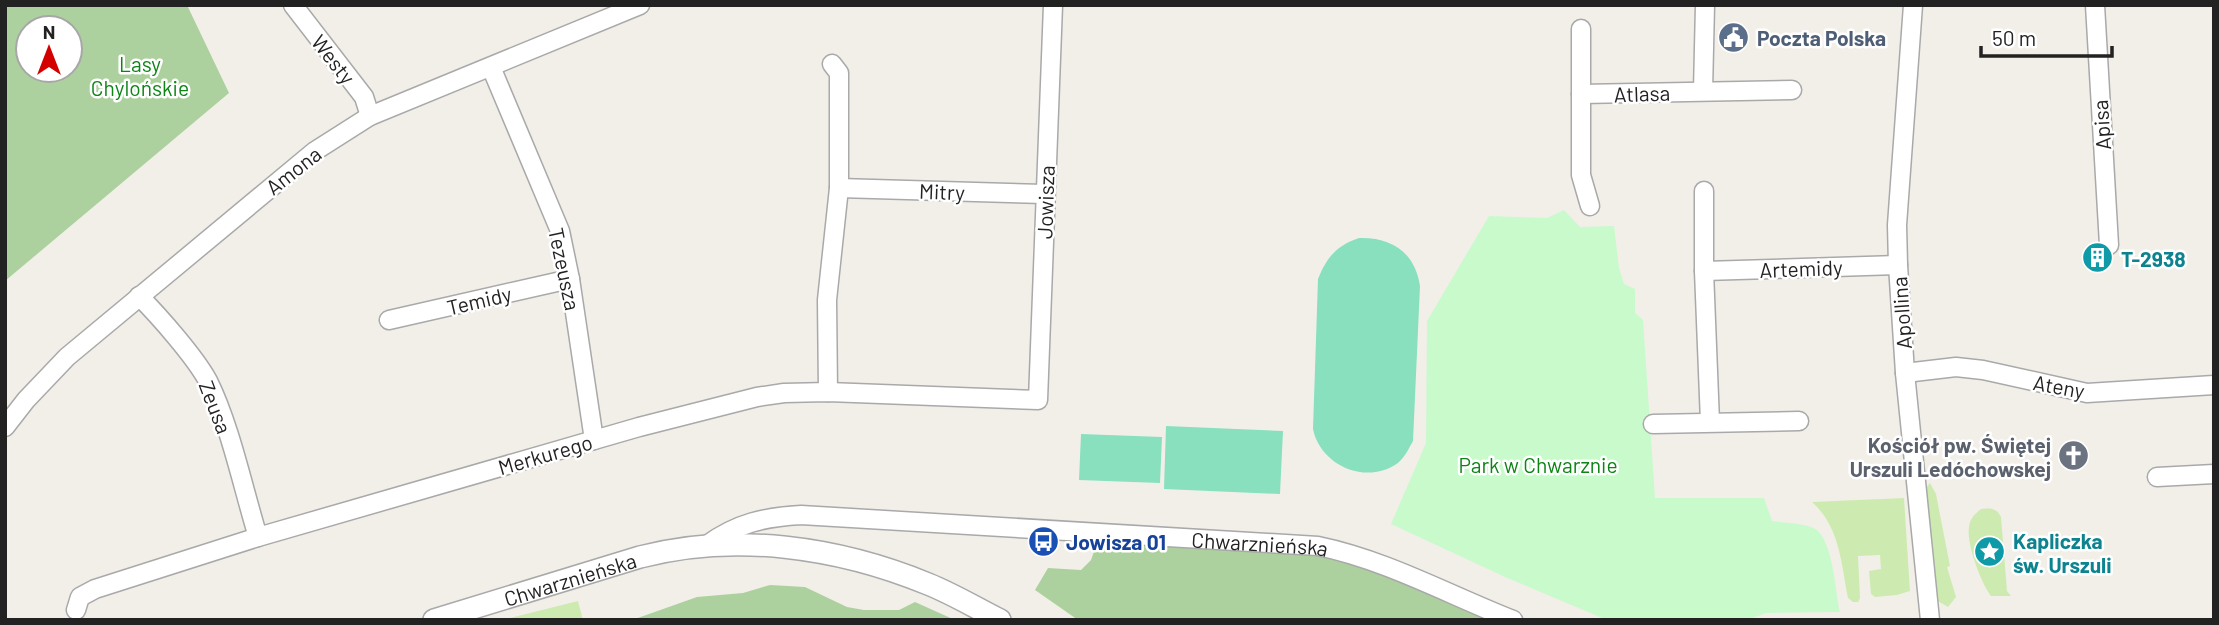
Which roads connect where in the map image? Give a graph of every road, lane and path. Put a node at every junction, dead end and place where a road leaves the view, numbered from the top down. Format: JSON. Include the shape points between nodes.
{"nodes":[{"id":1,"x":293,"y":5,"type":"edge"},
{"id":2,"x":640,"y":5,"type":"edge"},
{"id":3,"x":1053,"y":5,"type":"edge"},
{"id":4,"x":1705,"y":5,"type":"edge"},
{"id":5,"x":1913,"y":5,"type":"edge"},
{"id":6,"x":2095,"y":5,"type":"edge"},
{"id":7,"x":1581,"y":29,"type":"dead end"},
{"id":8,"x":832,"y":64,"type":"dead end"},
{"id":9,"x":491,"y":67,"type":"junction"},
{"id":10,"x":1792,"y":90,"type":"dead end"},
{"id":11,"x":1703,"y":91,"type":"junction"},
{"id":12,"x":1581,"y":94,"type":"junction"},
{"id":13,"x":370,"y":116,"type":"junction"},
{"id":14,"x":839,"y":188,"type":"junction"},
{"id":15,"x":1704,"y":191,"type":"dead end"},
{"id":16,"x":1044,"y":194,"type":"junction"},
{"id":17,"x":1590,"y":206,"type":"dead end"},
{"id":18,"x":2109,"y":245,"type":"dead end"},
{"id":19,"x":1898,"y":265,"type":"junction"},
{"id":20,"x":1704,"y":271,"type":"junction"},
{"id":21,"x":570,"y":279,"type":"junction"},
{"id":22,"x":139,"y":296,"type":"junction"},
{"id":23,"x":389,"y":320,"type":"dead end"},
{"id":24,"x":1905,"y":373,"type":"junction"},
{"id":25,"x":2214,"y":385,"type":"edge"},
{"id":26,"x":828,"y":392,"type":"junction"},
{"id":27,"x":1038,"y":400,"type":"joint"},
{"id":28,"x":1799,"y":421,"type":"dead end"},
{"id":29,"x":1710,"y":422,"type":"junction"},
{"id":30,"x":1653,"y":424,"type":"dead end"},
{"id":31,"x":5,"y":427,"type":"edge"},
{"id":32,"x":594,"y":440,"type":"junction"},
{"id":33,"x":2214,"y":474,"type":"edge"},
{"id":34,"x":2157,"y":477,"type":"dead end"},
{"id":35,"x":258,"y":537,"type":"junction"},
{"id":36,"x":707,"y":545,"type":"junction"},
{"id":37,"x":76,"y":610,"type":"dead end"},
{"id":38,"x":434,"y":620,"type":"edge"},
{"id":39,"x":1000,"y":620,"type":"edge"},
{"id":40,"x":1513,"y":620,"type":"edge"},
{"id":41,"x":1930,"y":620,"type":"edge"}],
"edges":[{"from":1,"to":13,"type":"street","name":"Westy","via":[[364,96]]},
{"from":2,"to":9,"type":"street","name":"Amona"},
{"from":3,"to":16,"type":"street","name":"Jowisza"},
{"from":4,"to":11,"type":"street"},
{"from":5,"to":19,"type":"street","name":"Apollina"},
{"from":6,"to":18,"type":"street","name":"Apisa"},
{"from":7,"to":12,"type":"street"},
{"from":8,"to":14,"type":"street","via":[[839,73]]},
{"from":9,"to":13,"type":"street","name":"Amona"},
{"from":9,"to":21,"type":"street","name":"Tezeusza","via":[[560,231]]},
{"from":10,"to":11,"type":"street","name":"Atlasa"},
{"from":11,"to":12,"type":"street","name":"Atlasa"},
{"from":12,"to":17,"type":"street","via":[[1581,175]]},
{"from":13,"to":22,"type":"street","name":"Amona","via":[[315,151]]},
{"from":14,"to":16,"type":"street","name":"Mitry"},
{"from":14,"to":26,"type":"street","via":[[827,300]]},
{"from":15,"to":20,"type":"street"},
{"from":16,"to":27,"type":"street","name":"Jowisza"},
{"from":19,"to":20,"type":"street","name":"Artemidy"},
{"from":19,"to":24,"type":"street","name":"Apollina"},
{"from":20,"to":29,"type":"street"},
{"from":21,"to":23,"type":"street","name":"Temidy"},
{"from":21,"to":32,"type":"street","name":"Tezeusza"},
{"from":22,"to":31,"type":"street","name":"Amona","via":[[67,357]]},
{"from":22,"to":35,"type":"street","name":"Zeusa","via":[[206,378]]},
{"from":24,"to":25,"type":"street","name":"Ateny","via":[[1983,370],[2087,393]]},
{"from":24,"to":41,"type":"street","name":"Apollina"},
{"from":26,"to":27,"type":"street","name":"Merkurego"},
{"from":26,"to":32,"type":"street","name":"Merkurego","via":[[757,397]]},
{"from":28,"to":29,"type":"street"},
{"from":29,"to":30,"type":"street"},
{"from":32,"to":35,"type":"street","name":"Merkurego"},
{"from":33,"to":34,"type":"street"},
{"from":35,"to":37,"type":"street","name":"Merkurego","via":[[95,589],[80,597]]},
{"from":36,"to":38,"type":"street","name":"Chwarznieńska","via":[[640,557]]},
{"from":36,"to":39,"type":"street","name":"Chwarznieńska","via":[[782,547],[866,562],[930,585]]},
{"from":36,"to":40,"type":"street","name":"Chwarznieńska","via":[[726,531],[755,520],[812,515],[1302,545],[1349,553]]}]}
